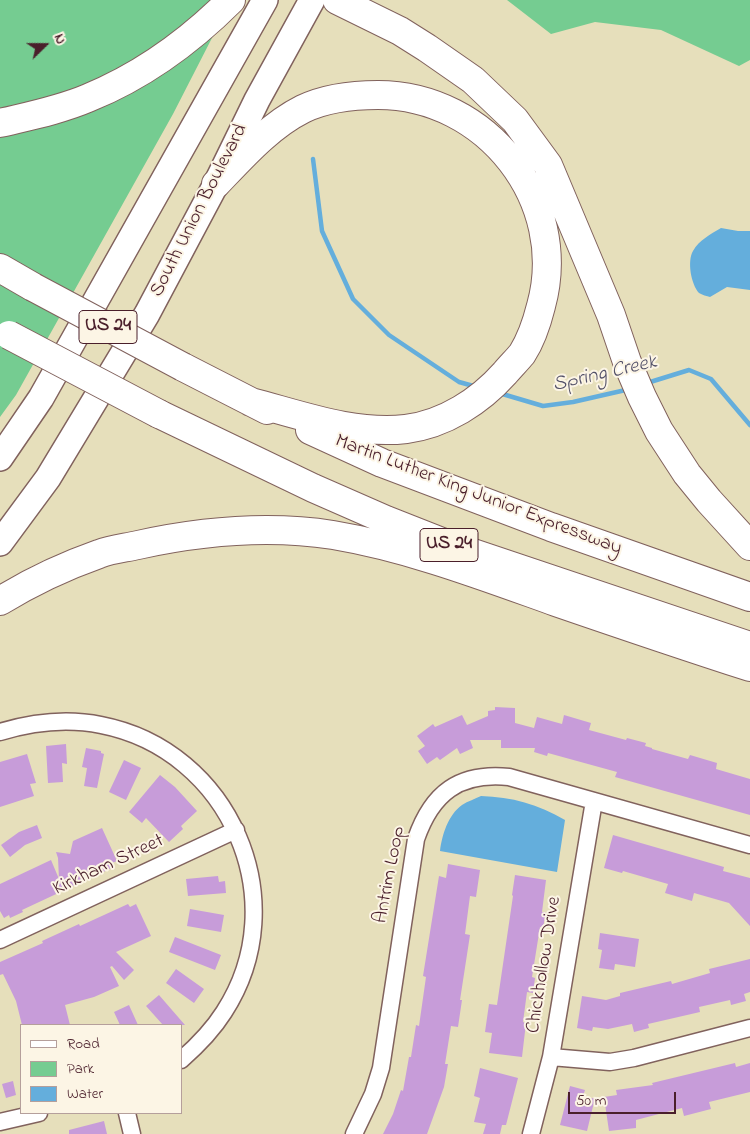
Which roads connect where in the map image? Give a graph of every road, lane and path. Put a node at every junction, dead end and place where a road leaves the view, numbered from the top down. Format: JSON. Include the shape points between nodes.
{"nodes":[{"id":1,"x":231,"y":0,"type":"edge"},
{"id":2,"x":265,"y":0,"type":"edge"},
{"id":3,"x":312,"y":0,"type":"edge"},
{"id":4,"x":337,"y":0,"type":"edge"},
{"id":5,"x":383,"y":0,"type":"edge"},
{"id":6,"x":400,"y":31,"type":"junction"},
{"id":7,"x":0,"y":123,"type":"edge"},
{"id":8,"x":216,"y":184,"type":"junction"},
{"id":9,"x":0,"y":268,"type":"edge"},
{"id":10,"x":5,"y":332,"type":"edge"},
{"id":11,"x":251,"y":402,"type":"junction"},
{"id":12,"x":0,"y":458,"type":"edge"},
{"id":13,"x":0,"y":543,"type":"edge"},
{"id":14,"x":750,"y":546,"type":"edge"},
{"id":15,"x":750,"y":597,"type":"edge"},
{"id":16,"x":0,"y":601,"type":"edge"},
{"id":17,"x":750,"y":646,"type":"edge"},
{"id":18,"x":750,"y":666,"type":"edge"},
{"id":19,"x":0,"y":732,"type":"edge"},
{"id":20,"x":594,"y":801,"type":"junction"},
{"id":21,"x":236,"y":830,"type":"junction"},
{"id":22,"x":750,"y":845,"type":"edge"},
{"id":23,"x":0,"y":940,"type":"edge"},
{"id":24,"x":750,"y":1028,"type":"edge"},
{"id":25,"x":552,"y":1057,"type":"junction"},
{"id":26,"x":182,"y":1059,"type":"edge"},
{"id":27,"x":35,"y":1114,"type":"edge"},
{"id":28,"x":127,"y":1114,"type":"edge"},
{"id":29,"x":0,"y":1122,"type":"edge"},
{"id":30,"x":132,"y":1134,"type":"edge"},
{"id":31,"x":354,"y":1134,"type":"edge"},
{"id":32,"x":531,"y":1134,"type":"edge"}],
"edges":[{"from":1,"to":7,"type":"highway","via":[[182,45],[141,72],[88,99]]},
{"from":2,"to":12,"type":"main road","via":[[41,398]]},
{"from":3,"to":8,"type":"main road","name":"South Union Boulevard","via":[[257,100]]},
{"from":4,"to":6,"type":"highway"},
{"from":5,"to":6,"type":"highway"},
{"from":6,"to":14,"type":"highway","via":[[473,80],[515,120],[548,165],[611,315],[627,362],[659,430],[687,474]]},
{"from":8,"to":11,"type":"highway","via":[[263,137],[304,109],[346,96],[366,94],[412,98],[456,113],[496,142],[525,182],[546,242],[545,293],[538,318],[521,354],[482,396],[449,416],[408,429],[357,428]]},
{"from":8,"to":13,"type":"main road","name":"South Union Boulevard","via":[[147,314],[48,478]]},
{"from":9,"to":11,"type":"highway","name":"Martin Luther King Junior Expressway","number":"US 24","bridge":true},
{"from":10,"to":17,"type":"highway","number":"US 24","bridge":true,"via":[[159,414],[313,488],[452,546]]},
{"from":11,"to":15,"type":"highway","name":"Martin Luther King Junior Expressway","number":"US 24","via":[[382,463]]},
{"from":16,"to":18,"type":"highway","via":[[28,584],[101,553],[168,538],[230,530],[290,530],[333,535],[440,561]]},
{"from":19,"to":21,"type":"street","via":[[39,722],[59,721],[102,725],[140,737],[201,778]]},
{"from":20,"to":22,"type":"street","name":"Antrim Loop"},
{"from":20,"to":25,"type":"street","name":"Chickhollow Drive"},
{"from":20,"to":31,"type":"street","name":"Antrim Loop","via":[[508,777],[493,776],[460,782],[432,804],[416,839],[380,1068],[373,1094]]},
{"from":21,"to":23,"type":"street","name":"Kirkham Street"},
{"from":21,"to":26,"type":"street","via":[[250,874],[254,912],[243,974],[224,1012],[199,1044]]},
{"from":24,"to":25,"type":"street","via":[[610,1062]]},
{"from":25,"to":32,"type":"street","name":"Chickhollow Drive"},
{"from":27,"to":29,"type":"street"},
{"from":28,"to":30,"type":"street"}]}
